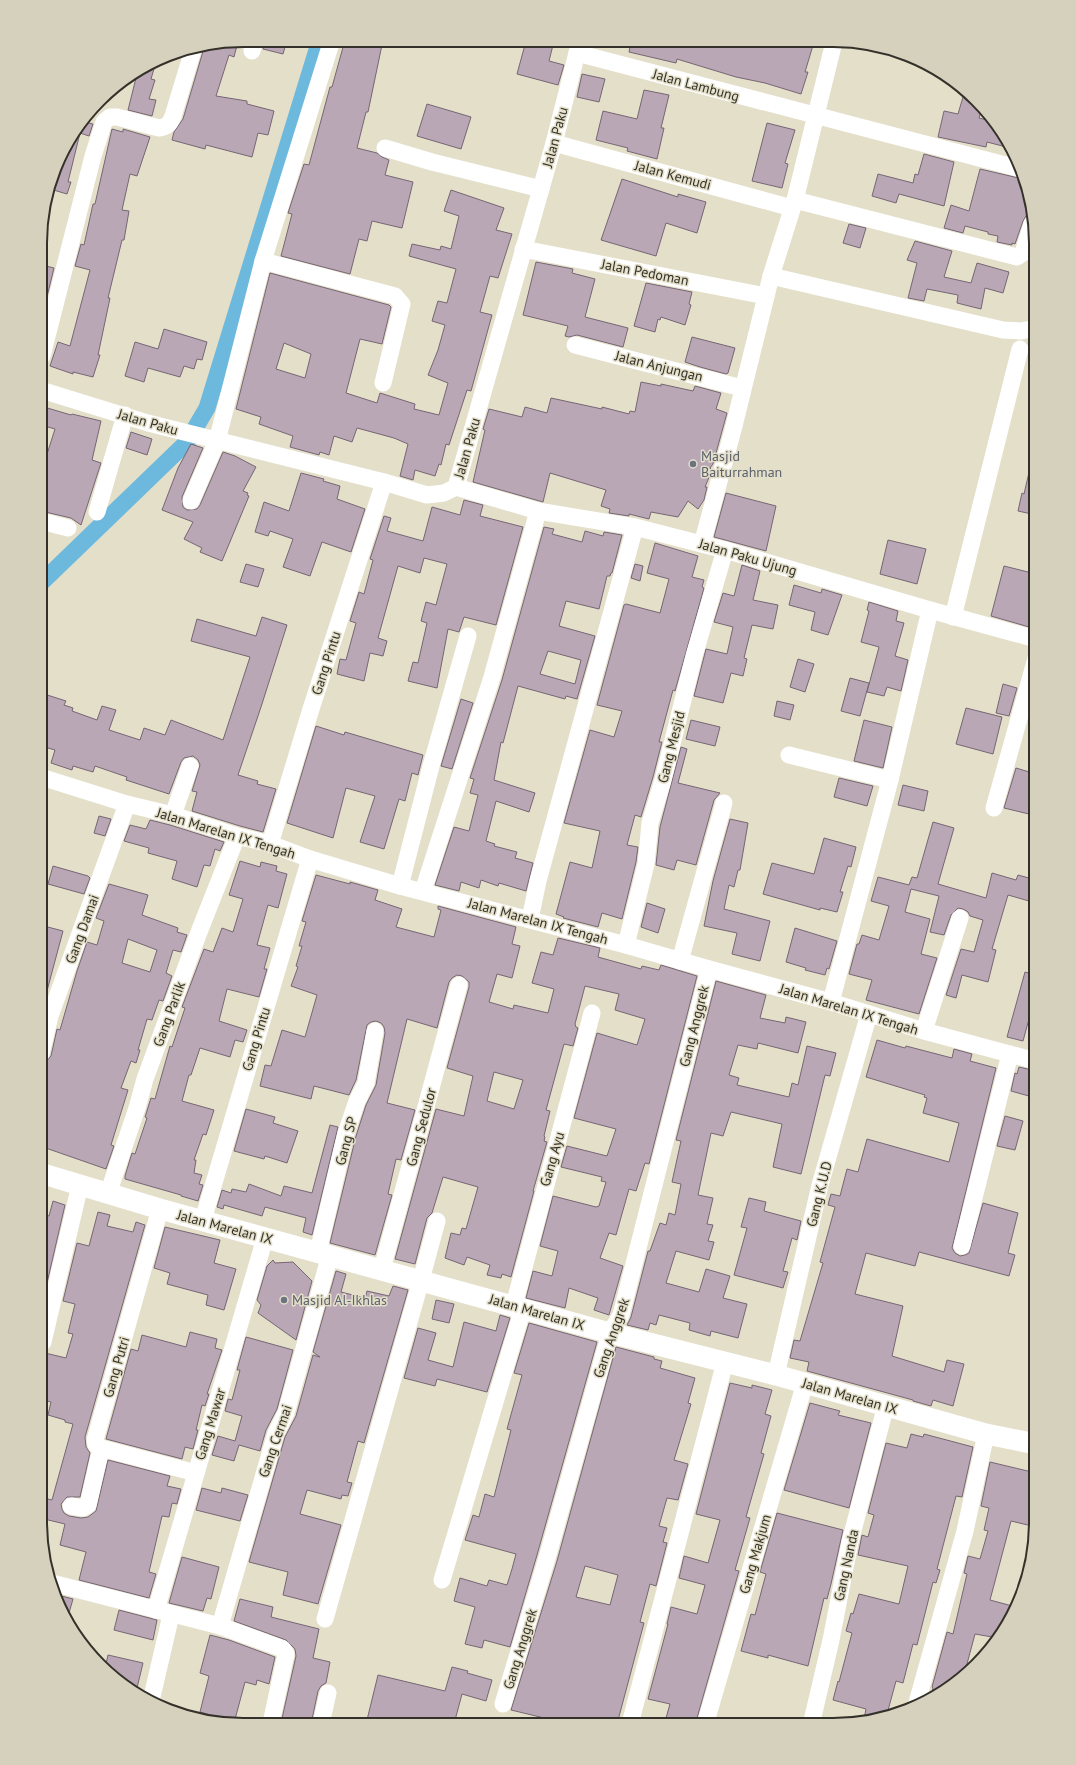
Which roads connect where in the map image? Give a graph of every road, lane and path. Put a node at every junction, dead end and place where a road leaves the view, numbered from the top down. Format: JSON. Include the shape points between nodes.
{"nodes":[{"id":1,"x":330,"y":47,"type":"edge"},
{"id":2,"x":578,"y":47,"type":"edge"},
{"id":3,"x":833,"y":47,"type":"edge"},
{"id":4,"x":193,"y":54,"type":"edge"},
{"id":5,"x":815,"y":116,"type":"junction"},
{"id":6,"x":554,"y":143,"type":"junction"},
{"id":7,"x":385,"y":148,"type":"dead end"},
{"id":8,"x":1014,"y":167,"type":"edge"},
{"id":9,"x":541,"y":189,"type":"junction"},
{"id":10,"x":793,"y":204,"type":"junction"},
{"id":11,"x":1029,"y":234,"type":"edge"},
{"id":12,"x":523,"y":248,"type":"junction"},
{"id":13,"x":263,"y":261,"type":"junction"},
{"id":14,"x":771,"y":276,"type":"junction"},
{"id":15,"x":766,"y":296,"type":"junction"},
{"id":16,"x":1029,"y":329,"type":"edge"},
{"id":17,"x":47,"y":336,"type":"edge"},
{"id":18,"x":575,"y":345,"type":"dead end"},
{"id":19,"x":1020,"y":349,"type":"dead end"},
{"id":20,"x":383,"y":383,"type":"dead end"},
{"id":21,"x":742,"y":388,"type":"junction"},
{"id":22,"x":47,"y":392,"type":"edge"},
{"id":23,"x":125,"y":415,"type":"junction"},
{"id":24,"x":212,"y":440,"type":"junction"},
{"id":25,"x":384,"y":482,"type":"junction"},
{"id":26,"x":456,"y":487,"type":"junction"},
{"id":27,"x":191,"y":501,"type":"dead end"},
{"id":28,"x":538,"y":511,"type":"junction"},
{"id":29,"x":97,"y":512,"type":"dead end"},
{"id":30,"x":47,"y":523,"type":"edge"},
{"id":31,"x":635,"y":527,"type":"junction"},
{"id":32,"x":68,"y":528,"type":"dead end"},
{"id":33,"x":702,"y":544,"type":"junction"},
{"id":34,"x":725,"y":550,"type":"junction"},
{"id":35,"x":930,"y":610,"type":"junction"},
{"id":36,"x":953,"y":617,"type":"junction"},
{"id":37,"x":468,"y":636,"type":"dead end"},
{"id":38,"x":1029,"y":637,"type":"edge"},
{"id":39,"x":1029,"y":683,"type":"edge"},
{"id":40,"x":789,"y":755,"type":"dead end"},
{"id":41,"x":190,"y":766,"type":"dead end"},
{"id":42,"x":47,"y":779,"type":"edge"},
{"id":43,"x":890,"y":780,"type":"junction"},
{"id":44,"x":724,"y":803,"type":"dead end"},
{"id":45,"x":127,"y":804,"type":"junction"},
{"id":46,"x":994,"y":808,"type":"dead end"},
{"id":47,"x":173,"y":815,"type":"junction"},
{"id":48,"x":238,"y":836,"type":"junction"},
{"id":49,"x":270,"y":844,"type":"junction"},
{"id":50,"x":310,"y":859,"type":"junction"},
{"id":51,"x":400,"y":886,"type":"junction"},
{"id":52,"x":423,"y":891,"type":"junction"},
{"id":53,"x":960,"y":918,"type":"dead end"},
{"id":54,"x":530,"y":919,"type":"junction"},
{"id":55,"x":626,"y":945,"type":"junction"},
{"id":56,"x":680,"y":961,"type":"junction"},
{"id":57,"x":708,"y":969,"type":"junction"},
{"id":58,"x":459,"y":985,"type":"dead end"},
{"id":59,"x":831,"y":1002,"type":"junction"},
{"id":60,"x":592,"y":1014,"type":"dead end"},
{"id":61,"x":869,"y":1014,"type":"junction"},
{"id":62,"x":47,"y":1029,"type":"edge"},
{"id":63,"x":376,"y":1032,"type":"dead end"},
{"id":64,"x":924,"y":1032,"type":"junction"},
{"id":65,"x":1010,"y":1054,"type":"junction"},
{"id":66,"x":1029,"y":1059,"type":"edge"},
{"id":67,"x":47,"y":1175,"type":"edge"},
{"id":68,"x":80,"y":1185,"type":"junction"},
{"id":69,"x":108,"y":1194,"type":"junction"},
{"id":70,"x":160,"y":1209,"type":"junction"},
{"id":71,"x":203,"y":1220,"type":"junction"},
{"id":72,"x":437,"y":1221,"type":"dead end"},
{"id":73,"x":265,"y":1238,"type":"junction"},
{"id":74,"x":962,"y":1246,"type":"dead end"},
{"id":75,"x":324,"y":1254,"type":"junction"},
{"id":76,"x":382,"y":1269,"type":"junction"},
{"id":77,"x":422,"y":1280,"type":"junction"},
{"id":78,"x":518,"y":1307,"type":"junction"},
{"id":79,"x":47,"y":1325,"type":"edge"},
{"id":80,"x":610,"y":1333,"type":"junction"},
{"id":81,"x":725,"y":1362,"type":"junction"},
{"id":82,"x":776,"y":1375,"type":"junction"},
{"id":83,"x":805,"y":1383,"type":"junction"},
{"id":84,"x":886,"y":1406,"type":"junction"},
{"id":85,"x":986,"y":1434,"type":"junction"},
{"id":86,"x":1029,"y":1443,"type":"edge"},
{"id":87,"x":101,"y":1448,"type":"junction"},
{"id":88,"x":196,"y":1473,"type":"junction"},
{"id":89,"x":71,"y":1506,"type":"dead end"},
{"id":90,"x":442,"y":1580,"type":"dead end"},
{"id":91,"x":57,"y":1584,"type":"edge"},
{"id":92,"x":164,"y":1612,"type":"junction"},
{"id":93,"x":325,"y":1619,"type":"dead end"},
{"id":94,"x":220,"y":1626,"type":"junction"},
{"id":95,"x":328,"y":1694,"type":"dead end"},
{"id":96,"x":152,"y":1695,"type":"edge"},
{"id":97,"x":918,"y":1698,"type":"edge"},
{"id":98,"x":503,"y":1704,"type":"dead end"},
{"id":99,"x":272,"y":1718,"type":"edge"},
{"id":100,"x":322,"y":1718,"type":"edge"},
{"id":101,"x":632,"y":1718,"type":"edge"},
{"id":102,"x":707,"y":1718,"type":"edge"},
{"id":103,"x":813,"y":1718,"type":"edge"}],
"edges":[{"from":1,"to":13,"type":"street"},
{"from":2,"to":5,"type":"street","name":"Jalan Lambung"},
{"from":2,"to":6,"type":"street","name":"Jalan Paku"},
{"from":3,"to":5,"type":"street"},
{"from":4,"to":17,"type":"street","via":[[173,116],[166,127],[159,128],[117,117],[104,122]]},
{"from":5,"to":8,"type":"street","name":"Jalan Lambung"},
{"from":5,"to":10,"type":"street"},
{"from":6,"to":9,"type":"street","name":"Jalan Paku"},
{"from":6,"to":10,"type":"street","name":"Jalan Kemudi"},
{"from":7,"to":9,"type":"street"},
{"from":9,"to":12,"type":"street","name":"Jalan Paku"},
{"from":10,"to":11,"type":"street","name":"Jalan Kemudi","via":[[1017,257],[1023,253]]},
{"from":10,"to":14,"type":"street"},
{"from":12,"to":15,"type":"street","name":"Jalan Pedoman"},
{"from":12,"to":26,"type":"street","name":"Jalan Paku"},
{"from":13,"to":20,"type":"street","via":[[395,296],[400,300],[402,304]]},
{"from":13,"to":24,"type":"street"},
{"from":14,"to":15,"type":"street"},
{"from":14,"to":16,"type":"street","via":[[1003,330]]},
{"from":15,"to":21,"type":"street"},
{"from":18,"to":21,"type":"street","name":"Jalan Anjungan"},
{"from":19,"to":36,"type":"street"},
{"from":21,"to":33,"type":"street"},
{"from":22,"to":23,"type":"street","name":"Jalan Paku"},
{"from":23,"to":24,"type":"street","name":"Jalan Paku"},
{"from":23,"to":29,"type":"street"},
{"from":24,"to":25,"type":"street","name":"Jalan Paku"},
{"from":24,"to":27,"type":"street"},
{"from":25,"to":26,"type":"street","name":"Jalan Paku","via":[[427,495],[444,493]]},
{"from":25,"to":49,"type":"street","name":"Gang Pintu"},
{"from":26,"to":28,"type":"street","name":"Jalan Paku Ujung"},
{"from":28,"to":31,"type":"street","name":"Jalan Paku Ujung"},
{"from":28,"to":52,"type":"street","via":[[492,677]]},
{"from":30,"to":32,"type":"street"},
{"from":31,"to":33,"type":"street","name":"Jalan Paku Ujung"},
{"from":31,"to":54,"type":"street","via":[[542,865]]},
{"from":33,"to":34,"type":"street","name":"Jalan Paku Ujung"},
{"from":34,"to":35,"type":"street","name":"Jalan Paku Ujung"},
{"from":34,"to":55,"type":"street","name":"Gang Mesjid","via":[[650,823],[646,864]]},
{"from":35,"to":36,"type":"street","name":"Jalan Paku Ujung"},
{"from":35,"to":43,"type":"street"},
{"from":36,"to":38,"type":"street","name":"Jalan Paku Ujung"},
{"from":37,"to":51,"type":"street"},
{"from":39,"to":46,"type":"street"},
{"from":40,"to":43,"type":"street"},
{"from":41,"to":47,"type":"street"},
{"from":42,"to":45,"type":"street","name":"Jalan Marelan IX Tengah"},
{"from":43,"to":59,"type":"street"},
{"from":44,"to":56,"type":"street"},
{"from":45,"to":47,"type":"street","name":"Jalan Marelan IX Tengah"},
{"from":45,"to":62,"type":"street","name":"Gang Damai"},
{"from":47,"to":48,"type":"street","name":"Jalan Marelan IX Tengah"},
{"from":48,"to":49,"type":"street","name":"Jalan Marelan IX Tengah"},
{"from":48,"to":69,"type":"street","name":"Gang Parlik","via":[[199,932],[145,1079]]},
{"from":49,"to":50,"type":"street","name":"Jalan Marelan IX Tengah"},
{"from":50,"to":51,"type":"street","name":"Jalan Marelan IX Tengah"},
{"from":50,"to":71,"type":"street","name":"Gang Pintu"},
{"from":51,"to":52,"type":"street","name":"Jalan Marelan IX Tengah"},
{"from":52,"to":54,"type":"street","name":"Jalan Marelan IX Tengah"},
{"from":53,"to":64,"type":"street"},
{"from":54,"to":55,"type":"street","name":"Jalan Marelan IX Tengah"},
{"from":55,"to":56,"type":"street","name":"Jalan Marelan IX Tengah"},
{"from":56,"to":57,"type":"street","name":"Jalan Marelan IX Tengah"},
{"from":57,"to":59,"type":"street","name":"Jalan Marelan IX Tengah"},
{"from":57,"to":80,"type":"street","name":"Gang Anggrek","via":[[621,1314]]},
{"from":58,"to":76,"type":"street","name":"Gang Sedulor"},
{"from":59,"to":61,"type":"street","name":"Jalan Marelan IX Tengah"},
{"from":60,"to":78,"type":"street","name":"Gang Ayu"},
{"from":61,"to":64,"type":"street","name":"Jalan Marelan IX Tengah"},
{"from":61,"to":82,"type":"street","name":"Gang K.U.D","via":[[820,1185]]},
{"from":63,"to":75,"type":"street","name":"Gang SP","via":[[366,1083],[346,1133]]},
{"from":64,"to":65,"type":"street","name":"Jalan Marelan IX Tengah"},
{"from":65,"to":66,"type":"street","name":"Jalan Marelan IX Tengah"},
{"from":65,"to":74,"type":"street"},
{"from":67,"to":68,"type":"main road","name":"Jalan Marelan IX"},
{"from":68,"to":69,"type":"main road","name":"Jalan Marelan IX"},
{"from":68,"to":79,"type":"street"},
{"from":69,"to":70,"type":"main road","name":"Jalan Marelan IX"},
{"from":70,"to":71,"type":"main road","name":"Jalan Marelan IX"},
{"from":70,"to":87,"type":"street","name":"Gang Putri","via":[[95,1440],[96,1445]]},
{"from":71,"to":73,"type":"main road","name":"Jalan Marelan IX"},
{"from":72,"to":77,"type":"street"},
{"from":73,"to":75,"type":"main road","name":"Jalan Marelan IX"},
{"from":73,"to":88,"type":"street","name":"Gang Mawar"},
{"from":75,"to":76,"type":"main road","name":"Jalan Marelan IX"},
{"from":75,"to":94,"type":"street","name":"Gang Cermai","via":[[286,1413],[271,1449]]},
{"from":76,"to":77,"type":"main road","name":"Jalan Marelan IX"},
{"from":77,"to":78,"type":"main road","name":"Jalan Marelan IX"},
{"from":77,"to":93,"type":"street"},
{"from":78,"to":80,"type":"main road","name":"Jalan Marelan IX"},
{"from":78,"to":90,"type":"street","name":"Gang Ayu"},
{"from":80,"to":81,"type":"main road","name":"Jalan Marelan IX"},
{"from":80,"to":98,"type":"street","name":"Gang Anggrek"},
{"from":81,"to":82,"type":"main road","name":"Jalan Marelan IX"},
{"from":81,"to":101,"type":"street"},
{"from":82,"to":83,"type":"main road","name":"Jalan Marelan IX"},
{"from":83,"to":84,"type":"main road","name":"Jalan Marelan IX"},
{"from":83,"to":102,"type":"street","name":"Gang Makjum"},
{"from":84,"to":85,"type":"main road","name":"Jalan Marelan IX"},
{"from":84,"to":103,"type":"street","name":"Gang Nanda","via":[[850,1542]]},
{"from":85,"to":86,"type":"main road","name":"Jalan Marelan IX"},
{"from":85,"to":97,"type":"street","via":[[965,1531]]},
{"from":87,"to":88,"type":"street"},
{"from":87,"to":89,"type":"street","name":"Gang Putri","via":[[88,1505],[83,1508]]},
{"from":88,"to":92,"type":"street","name":"Gang Mawar"},
{"from":91,"to":92,"type":"street"},
{"from":92,"to":94,"type":"street"},
{"from":92,"to":96,"type":"street","name":"Gang Mawar"},
{"from":94,"to":99,"type":"street","via":[[285,1651]]},
{"from":95,"to":100,"type":"street"}]}
